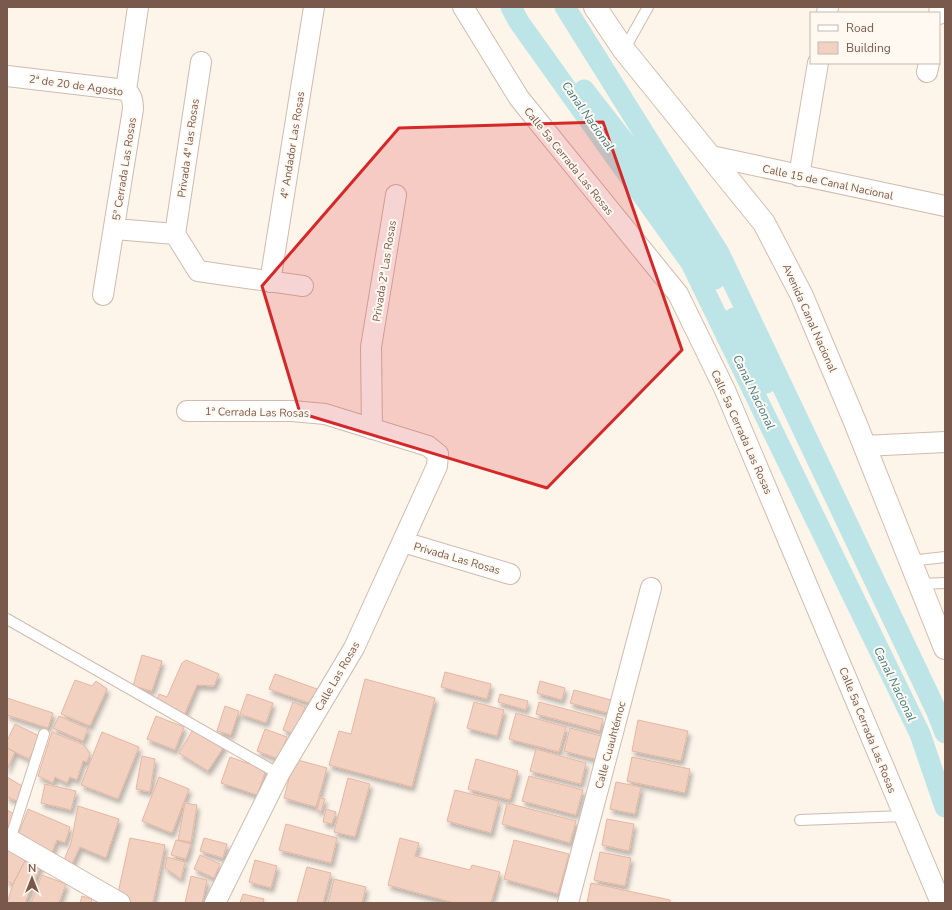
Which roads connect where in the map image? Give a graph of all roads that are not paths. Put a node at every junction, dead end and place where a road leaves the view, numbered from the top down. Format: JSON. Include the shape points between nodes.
{"nodes":[{"id":1,"x":138,"y":7,"type":"edge"},
{"id":2,"x":314,"y":7,"type":"edge"},
{"id":3,"x":463,"y":7,"type":"edge"},
{"id":4,"x":595,"y":7,"type":"edge"},
{"id":5,"x":648,"y":7,"type":"edge"},
{"id":6,"x":624,"y":50,"type":"junction"},
{"id":7,"x":201,"y":62,"type":"dead end"},
{"id":8,"x":818,"y":64,"type":"edge"},
{"id":9,"x":7,"y":76,"type":"edge"},
{"id":10,"x":126,"y":90,"type":"junction"},
{"id":11,"x":133,"y":109,"type":"joint"},
{"id":12,"x":711,"y":156,"type":"junction"},
{"id":13,"x":799,"y":176,"type":"junction"},
{"id":14,"x":396,"y":195,"type":"dead end"},
{"id":15,"x":945,"y":206,"type":"edge"},
{"id":16,"x":115,"y":229,"type":"junction"},
{"id":17,"x":175,"y":234,"type":"junction"},
{"id":18,"x":270,"y":282,"type":"junction"},
{"id":19,"x":303,"y":286,"type":"dead end"},
{"id":20,"x":102,"y":295,"type":"dead end"},
{"id":21,"x":187,"y":411,"type":"dead end"},
{"id":22,"x":372,"y":429,"type":"junction"},
{"id":23,"x":945,"y":442,"type":"edge"},
{"id":24,"x":428,"y":446,"type":"joint"},
{"id":25,"x":864,"y":446,"type":"junction"},
{"id":26,"x":403,"y":542,"type":"junction"},
{"id":27,"x":945,"y":557,"type":"edge"},
{"id":28,"x":910,"y":560,"type":"junction"},
{"id":29,"x":510,"y":574,"type":"dead end"},
{"id":30,"x":945,"y":583,"type":"edge"},
{"id":31,"x":919,"y":584,"type":"junction"},
{"id":32,"x":651,"y":588,"type":"dead end"},
{"id":33,"x":7,"y":619,"type":"edge"},
{"id":34,"x":945,"y":648,"type":"edge"},
{"id":35,"x":44,"y":734,"type":"dead end"},
{"id":36,"x":278,"y":774,"type":"junction"},
{"id":37,"x":903,"y":816,"type":"junction"},
{"id":38,"x":800,"y":820,"type":"dead end"},
{"id":39,"x":9,"y":839,"type":"edge"},
{"id":40,"x":120,"y":903,"type":"edge"},
{"id":41,"x":215,"y":903,"type":"edge"},
{"id":42,"x":568,"y":903,"type":"edge"},
{"id":43,"x":941,"y":903,"type":"edge"}],
"edges":[{"from":1,"to":10,"type":"street"},
{"from":2,"to":18,"type":"street","name":"4º Andador Las Rosas"},
{"from":3,"to":37,"type":"street","name":"Calle 5a Cerrada Las Rosas","via":[[519,98],[678,294],[725,390]]},
{"from":4,"to":6,"type":"street","name":"Avenida Canal Nacional"},
{"from":5,"to":6,"type":"lane"},
{"from":6,"to":12,"type":"street","name":"Avenida Canal Nacional"},
{"from":7,"to":17,"type":"street","name":"Privada 4ª las Rosas"},
{"from":8,"to":13,"type":"street"},
{"from":9,"to":10,"type":"street","name":"2ª de 20 de Agosto"},
{"from":10,"to":11,"type":"street","name":"2ª de 20 de Agosto","via":[[130,95]]},
{"from":11,"to":16,"type":"street","name":"5ª Cerrada Las Rosas"},
{"from":12,"to":13,"type":"street","name":"Calle 15 de Canal Nacional"},
{"from":12,"to":25,"type":"street","name":"Avenida Canal Nacional","via":[[764,223],[802,296]]},
{"from":13,"to":15,"type":"street","name":"Calle 15 de Canal Nacional"},
{"from":14,"to":22,"type":"street","name":"Privada 2ª Las Rosas","via":[[371,347]]},
{"from":16,"to":17,"type":"street"},
{"from":16,"to":20,"type":"street","name":"5ª Cerrada Las Rosas"},
{"from":17,"to":18,"type":"street","via":[[198,271]]},
{"from":18,"to":19,"type":"street"},
{"from":21,"to":22,"type":"street","name":"1ª Cerrada Las Rosas","via":[[292,411],[325,414]]},
{"from":22,"to":24,"type":"street","name":"1ª Cerrada Las Rosas"},
{"from":23,"to":25,"type":"street"},
{"from":24,"to":26,"type":"street","name":"Calle Las Rosas","via":[[438,454],[437,466]]},
{"from":25,"to":28,"type":"street","name":"Avenida Canal Nacional"},
{"from":26,"to":29,"type":"street","name":"Privada Las Rosas"},
{"from":26,"to":36,"type":"street","name":"Calle Las Rosas","via":[[354,648]]},
{"from":27,"to":28,"type":"lane"},
{"from":28,"to":31,"type":"street","name":"Avenida Canal Nacional"},
{"from":30,"to":31,"type":"lane"},
{"from":31,"to":34,"type":"street","name":"Avenida Canal Nacional"},
{"from":32,"to":42,"type":"street","name":"Calle Cuauhtémoc"},
{"from":33,"to":36,"type":"lane"},
{"from":35,"to":39,"type":"lane"},
{"from":36,"to":41,"type":"street","name":"Calle Las Rosas"},
{"from":37,"to":38,"type":"lane"},
{"from":37,"to":43,"type":"street","name":"Calle 5a Cerrada Las Rosas"},
{"from":39,"to":40,"type":"street"}]}
